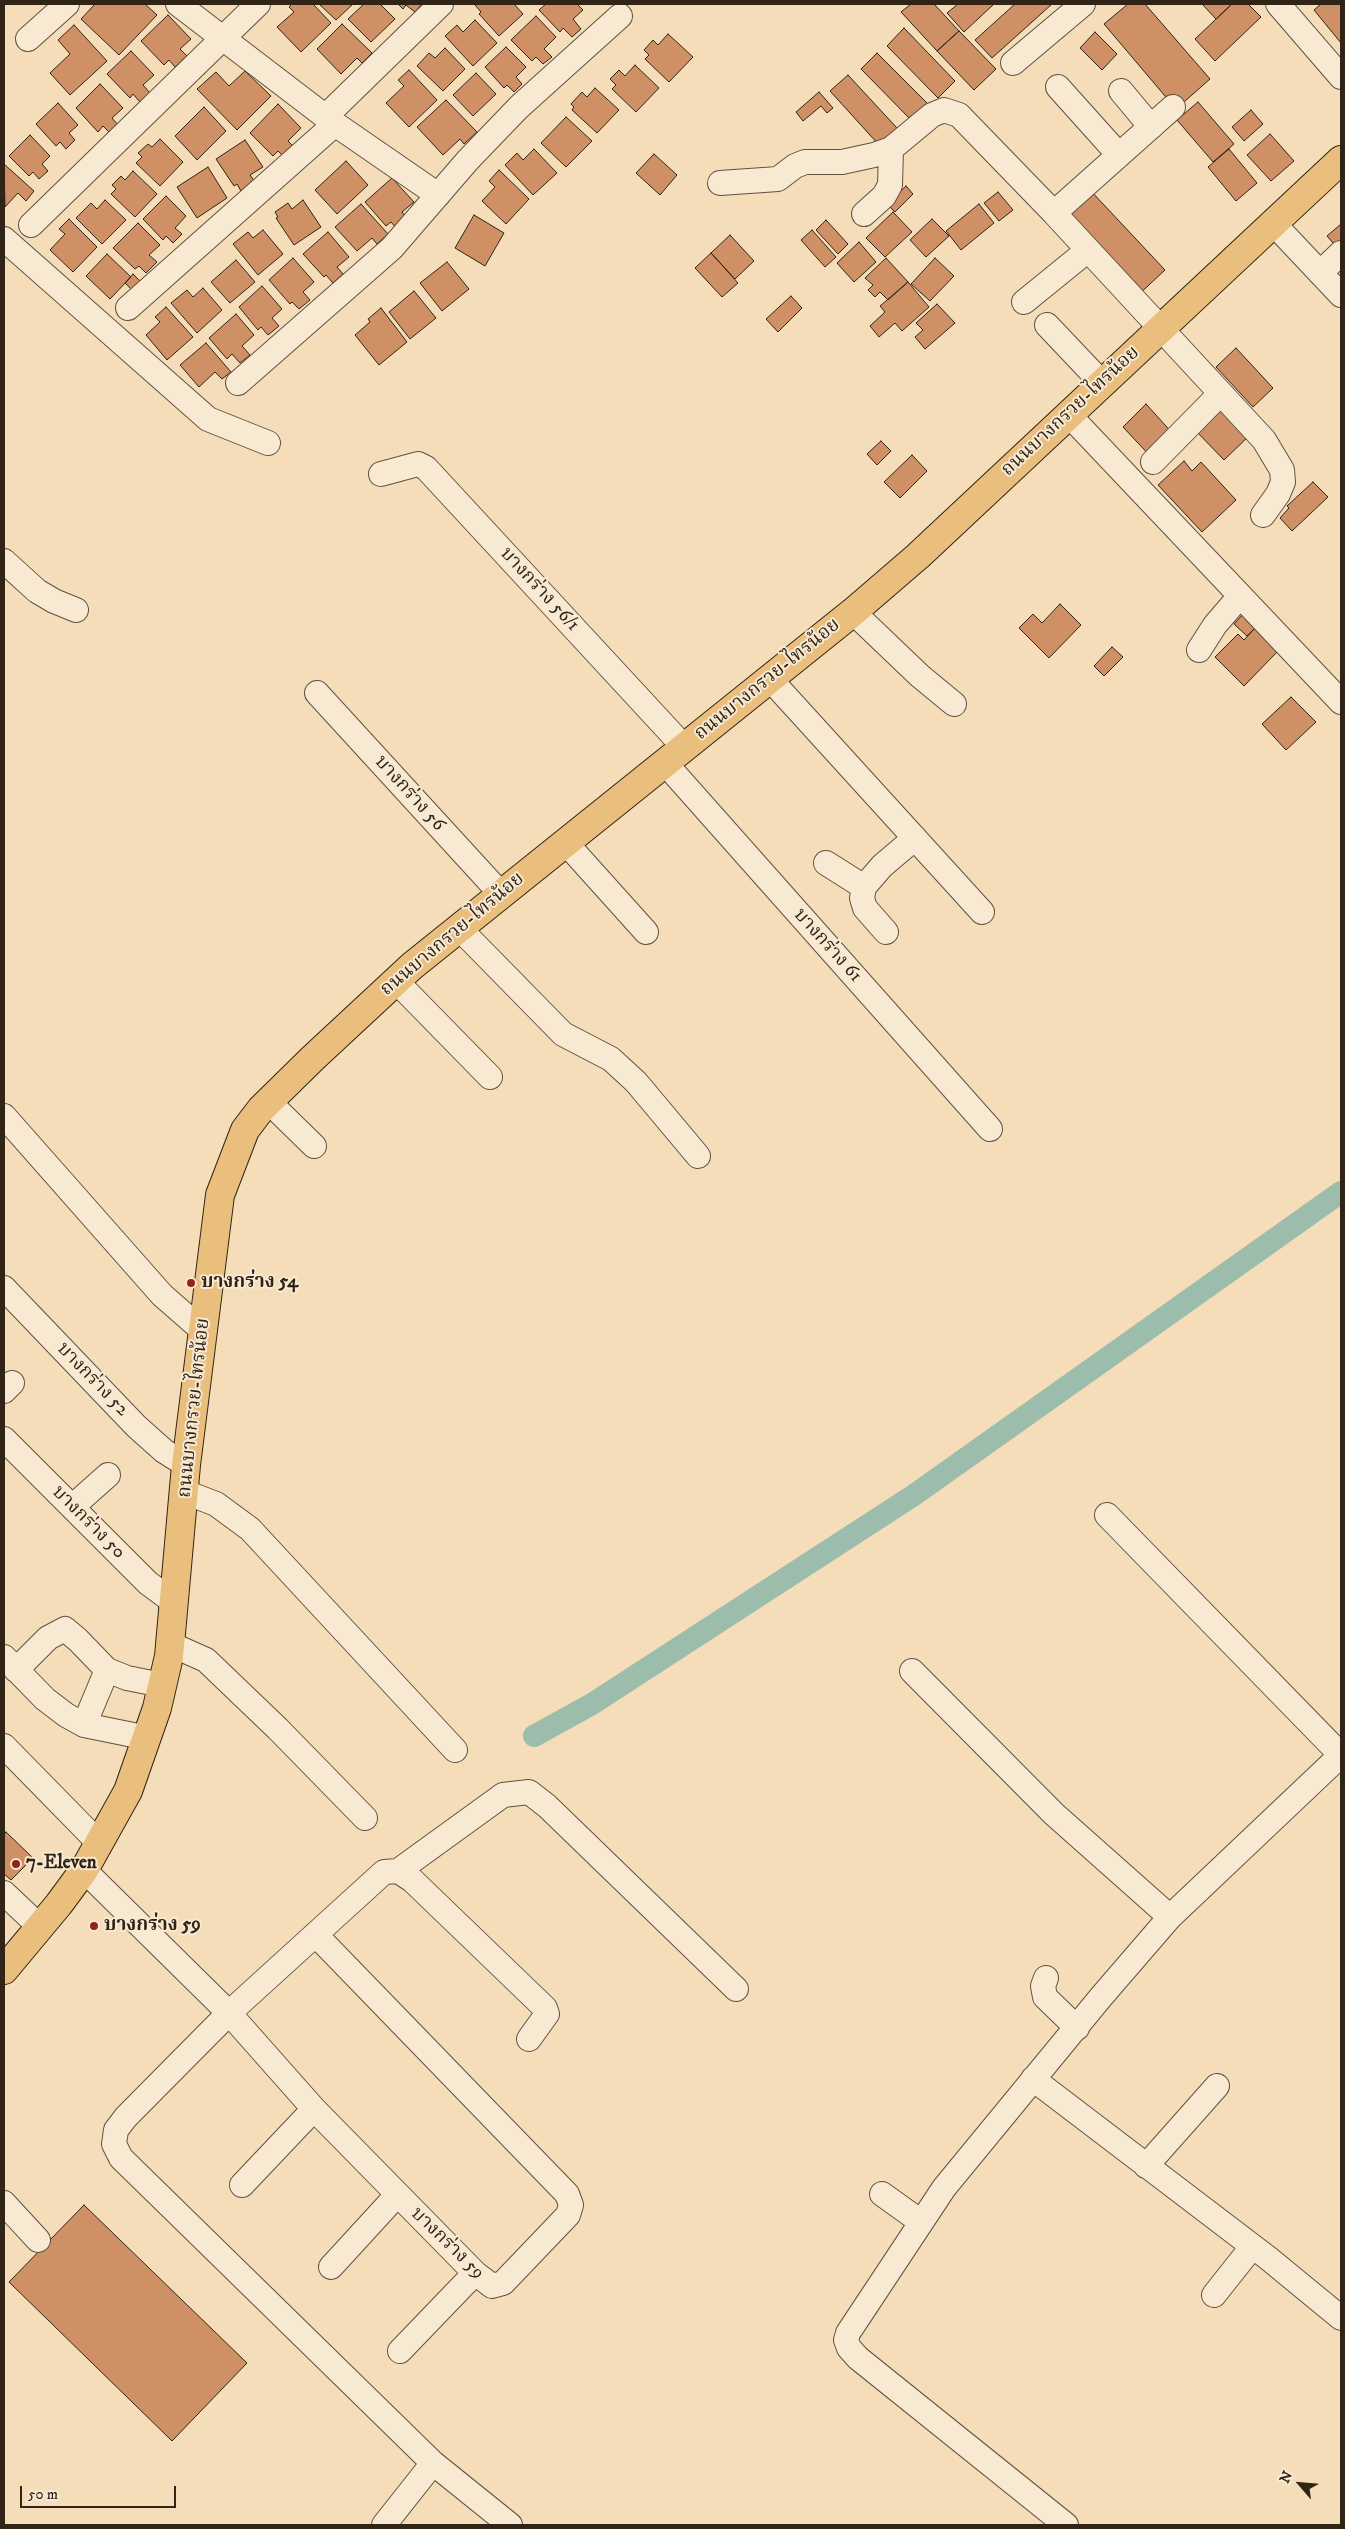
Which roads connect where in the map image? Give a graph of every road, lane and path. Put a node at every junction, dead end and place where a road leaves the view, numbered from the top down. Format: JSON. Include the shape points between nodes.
{"nodes":[{"id":1,"x":67,"y":4,"type":"edge"},
{"id":2,"x":178,"y":4,"type":"edge"},
{"id":3,"x":258,"y":4,"type":"edge"},
{"id":4,"x":441,"y":4,"type":"edge"},
{"id":5,"x":1083,"y":4,"type":"edge"},
{"id":6,"x":1278,"y":4,"type":"edge"},
{"id":7,"x":620,"y":16,"type":"dead end"},
{"id":8,"x":222,"y":38,"type":"junction"},
{"id":9,"x":28,"y":39,"type":"dead end"},
{"id":10,"x":1013,"y":63,"type":"dead end"},
{"id":11,"x":1341,"y":78,"type":"edge"},
{"id":12,"x":1058,"y":87,"type":"dead end"},
{"id":13,"x":1121,"y":91,"type":"dead end"},
{"id":14,"x":1173,"y":108,"type":"dead end"},
{"id":15,"x":331,"y":120,"type":"junction"},
{"id":16,"x":1151,"y":127,"type":"junction"},
{"id":17,"x":891,"y":149,"type":"junction"},
{"id":18,"x":1119,"y":155,"type":"junction"},
{"id":19,"x":1341,"y":160,"type":"edge"},
{"id":20,"x":720,"y":183,"type":"dead end"},
{"id":21,"x":438,"y":195,"type":"junction"},
{"id":22,"x":1054,"y":212,"type":"junction"},
{"id":23,"x":864,"y":214,"type":"dead end"},
{"id":24,"x":31,"y":224,"type":"dead end"},
{"id":25,"x":1274,"y":224,"type":"junction"},
{"id":26,"x":4,"y":239,"type":"edge"},
{"id":27,"x":1088,"y":250,"type":"junction"},
{"id":28,"x":1341,"y":252,"type":"edge"},
{"id":29,"x":1320,"y":272,"type":"junction"},
{"id":30,"x":1341,"y":296,"type":"edge"},
{"id":31,"x":1024,"y":302,"type":"dead end"},
{"id":32,"x":128,"y":308,"type":"dead end"},
{"id":33,"x":1047,"y":325,"type":"dead end"},
{"id":34,"x":1160,"y":329,"type":"junction"},
{"id":35,"x":238,"y":382,"type":"dead end"},
{"id":36,"x":1102,"y":383,"type":"junction"},
{"id":37,"x":1220,"y":394,"type":"junction"},
{"id":38,"x":1069,"y":415,"type":"junction"},
{"id":39,"x":268,"y":444,"type":"dead end"},
{"id":40,"x":1152,"y":462,"type":"dead end"},
{"id":41,"x":381,"y":474,"type":"dead end"},
{"id":42,"x":1262,"y":515,"type":"dead end"},
{"id":43,"x":4,"y":561,"type":"edge"},
{"id":44,"x":1240,"y":596,"type":"junction"},
{"id":45,"x":76,"y":610,"type":"dead end"},
{"id":46,"x":853,"y":612,"type":"junction"},
{"id":47,"x":1199,"y":650,"type":"dead end"},
{"id":48,"x":770,"y":679,"type":"junction"},
{"id":49,"x":317,"y":693,"type":"dead end"},
{"id":50,"x":1341,"y":702,"type":"edge"},
{"id":51,"x":954,"y":704,"type":"dead end"},
{"id":52,"x":674,"y":755,"type":"junction"},
{"id":53,"x":915,"y":838,"type":"junction"},
{"id":54,"x":566,"y":843,"type":"junction"},
{"id":55,"x":826,"y":863,"type":"dead end"},
{"id":56,"x":864,"y":887,"type":"junction"},
{"id":57,"x":501,"y":894,"type":"junction"},
{"id":58,"x":982,"y":912,"type":"dead end"},
{"id":59,"x":460,"y":928,"type":"junction"},
{"id":60,"x":646,"y":932,"type":"dead end"},
{"id":61,"x":886,"y":932,"type":"dead end"},
{"id":62,"x":396,"y":981,"type":"junction"},
{"id":63,"x":490,"y":1077,"type":"dead end"},
{"id":64,"x":269,"y":1102,"type":"junction"},
{"id":65,"x":4,"y":1116,"type":"edge"},
{"id":66,"x":990,"y":1129,"type":"dead end"},
{"id":67,"x":314,"y":1146,"type":"dead end"},
{"id":68,"x":698,"y":1156,"type":"dead end"},
{"id":69,"x":4,"y":1288,"type":"edge"},
{"id":70,"x":202,"y":1330,"type":"junction"},
{"id":71,"x":4,"y":1439,"type":"edge"},
{"id":72,"x":186,"y":1465,"type":"junction"},
{"id":73,"x":108,"y":1475,"type":"dead end"},
{"id":74,"x":185,"y":1492,"type":"junction"},
{"id":75,"x":72,"y":1507,"type":"junction"},
{"id":76,"x":1107,"y":1515,"type":"dead end"},
{"id":77,"x":175,"y":1603,"type":"junction"},
{"id":78,"x":170,"y":1644,"type":"junction"},
{"id":79,"x":10,"y":1663,"type":"edge"},
{"id":80,"x":107,"y":1670,"type":"junction"},
{"id":81,"x":912,"y":1671,"type":"dead end"},
{"id":82,"x":162,"y":1685,"type":"junction"},
{"id":83,"x":84,"y":1725,"type":"junction"},
{"id":84,"x":148,"y":1738,"type":"junction"},
{"id":85,"x":4,"y":1746,"type":"edge"},
{"id":86,"x":455,"y":1750,"type":"dead end"},
{"id":87,"x":1341,"y":1755,"type":"edge"},
{"id":88,"x":365,"y":1818,"type":"dead end"},
{"id":89,"x":99,"y":1843,"type":"junction"},
{"id":90,"x":84,"y":1870,"type":"junction"},
{"id":91,"x":398,"y":1871,"type":"junction"},
{"id":92,"x":4,"y":1892,"type":"edge"},
{"id":93,"x":1170,"y":1917,"type":"junction"},
{"id":94,"x":40,"y":1927,"type":"junction"},
{"id":95,"x":316,"y":1935,"type":"junction"},
{"id":96,"x":4,"y":1970,"type":"edge"},
{"id":97,"x":1046,"y":1978,"type":"dead end"},
{"id":98,"x":736,"y":1989,"type":"dead end"},
{"id":99,"x":229,"y":2013,"type":"junction"},
{"id":100,"x":1077,"y":2028,"type":"junction"},
{"id":101,"x":529,"y":2039,"type":"dead end"},
{"id":102,"x":1033,"y":2080,"type":"junction"},
{"id":103,"x":1217,"y":2086,"type":"dead end"},
{"id":104,"x":314,"y":2110,"type":"junction"},
{"id":105,"x":1146,"y":2166,"type":"junction"},
{"id":106,"x":242,"y":2185,"type":"dead end"},
{"id":107,"x":882,"y":2194,"type":"dead end"},
{"id":108,"x":397,"y":2195,"type":"junction"},
{"id":109,"x":4,"y":2203,"type":"edge"},
{"id":110,"x":921,"y":2222,"type":"junction"},
{"id":111,"x":38,"y":2240,"type":"dead end"},
{"id":112,"x":1252,"y":2247,"type":"junction"},
{"id":113,"x":331,"y":2267,"type":"dead end"},
{"id":114,"x":475,"y":2273,"type":"junction"},
{"id":115,"x":1214,"y":2295,"type":"dead end"},
{"id":116,"x":1341,"y":2318,"type":"edge"},
{"id":117,"x":400,"y":2350,"type":"dead end"},
{"id":118,"x":433,"y":2463,"type":"junction"},
{"id":119,"x":384,"y":2525,"type":"edge"},
{"id":120,"x":510,"y":2525,"type":"edge"},
{"id":121,"x":1066,"y":2525,"type":"edge"}],
"edges":[{"from":1,"to":9,"type":"street"},
{"from":2,"to":8,"type":"street"},
{"from":3,"to":8,"type":"street"},
{"from":4,"to":15,"type":"street"},
{"from":5,"to":10,"type":"street"},
{"from":6,"to":11,"type":"street"},
{"from":7,"to":21,"type":"street","via":[[519,107]]},
{"from":8,"to":15,"type":"street"},
{"from":8,"to":24,"type":"street"},
{"from":12,"to":18,"type":"street"},
{"from":13,"to":16,"type":"street"},
{"from":14,"to":16,"type":"street"},
{"from":15,"to":21,"type":"street"},
{"from":15,"to":32,"type":"street"},
{"from":16,"to":18,"type":"street"},
{"from":17,"to":20,"type":"street","via":[[842,162],[805,162],[778,179]]},
{"from":17,"to":22,"type":"street","via":[[932,115],[951,111],[991,145]]},
{"from":17,"to":23,"type":"street","via":[[890,185],[884,196]]},
{"from":18,"to":22,"type":"street"},
{"from":19,"to":25,"type":"main road","name":"ถนนบางกรวย-ไทรน้อย"},
{"from":21,"to":35,"type":"street","via":[[392,248]]},
{"from":22,"to":27,"type":"street"},
{"from":25,"to":29,"type":"street"},
{"from":25,"to":34,"type":"main road","name":"ถนนบางกรวย-ไทรน้อย"},
{"from":26,"to":39,"type":"street","via":[[208,419]]},
{"from":27,"to":31,"type":"street"},
{"from":27,"to":34,"type":"street"},
{"from":28,"to":29,"type":"street"},
{"from":29,"to":30,"type":"street"},
{"from":33,"to":36,"type":"street"},
{"from":34,"to":36,"type":"main road","name":"ถนนบางกรวย-ไทรน้อย"},
{"from":34,"to":37,"type":"street"},
{"from":36,"to":38,"type":"main road","name":"ถนนบางกรวย-ไทรน้อย"},
{"from":37,"to":40,"type":"street"},
{"from":37,"to":42,"type":"street","via":[[1264,440],[1282,470],[1283,482],[1278,494]]},
{"from":38,"to":44,"type":"street"},
{"from":38,"to":46,"type":"main road","name":"ถนนบางกรวย-ไทรน้อย"},
{"from":41,"to":52,"type":"street","name":"บางกร่าง 56/1","via":[[418,464],[426,468]]},
{"from":43,"to":45,"type":"street","via":[[37,591]]},
{"from":44,"to":47,"type":"street"},
{"from":44,"to":50,"type":"street"},
{"from":46,"to":48,"type":"main road","name":"ถนนบางกรวย-ไทรน้อย"},
{"from":46,"to":51,"type":"street"},
{"from":48,"to":52,"type":"main road","name":"ถนนบางกรวย-ไทรน้อย"},
{"from":48,"to":53,"type":"street"},
{"from":49,"to":57,"type":"street","name":"บางกร่าง 56"},
{"from":52,"to":54,"type":"main road","name":"ถนนบางกรวย-ไทรน้อย"},
{"from":52,"to":66,"type":"street","name":"บางกร่าง 61"},
{"from":53,"to":56,"type":"street","via":[[882,866]]},
{"from":53,"to":58,"type":"street"},
{"from":54,"to":57,"type":"main road","name":"ถนนบางกรวย-ไทรน้อย"},
{"from":54,"to":60,"type":"street"},
{"from":55,"to":56,"type":"street"},
{"from":56,"to":61,"type":"street","via":[[862,898],[865,908]]},
{"from":57,"to":59,"type":"main road","name":"ถนนบางกรวย-ไทรน้อย"},
{"from":59,"to":62,"type":"main road","name":"ถนนบางกรวย-ไทรน้อย"},
{"from":59,"to":68,"type":"street","via":[[563,1034],[611,1059],[636,1082]]},
{"from":62,"to":63,"type":"street"},
{"from":62,"to":64,"type":"main road","name":"ถนนบางกรวย-ไทรน้อย"},
{"from":64,"to":67,"type":"street"},
{"from":64,"to":70,"type":"main road","name":"ถนนบางกรวย-ไทรน้อย","via":[[245,1130],[220,1194]]},
{"from":65,"to":70,"type":"street","via":[[162,1295]]},
{"from":69,"to":72,"type":"street","name":"บางกร่าง 52","via":[[136,1426]]},
{"from":70,"to":72,"type":"main road","name":"ถนนบางกรวย-ไทรน้อย"},
{"from":71,"to":75,"type":"street","name":"บางกร่าง 50"},
{"from":72,"to":74,"type":"main road","name":"ถนนบางกรวย-ไทรน้อย"},
{"from":73,"to":75,"type":"street"},
{"from":74,"to":77,"type":"main road","name":"ถนนบางกรวย-ไทรน้อย"},
{"from":74,"to":86,"type":"street","via":[[216,1504],[250,1529]]},
{"from":75,"to":77,"type":"street","name":"บางกร่าง 50","via":[[148,1583]]},
{"from":76,"to":87,"type":"street"},
{"from":77,"to":78,"type":"main road","name":"ถนนบางกรวย-ไทรน้อย"},
{"from":78,"to":82,"type":"main road","name":"ถนนบางกรวย-ไทรน้อย"},
{"from":78,"to":88,"type":"street","via":[[206,1660],[278,1728]]},
{"from":79,"to":80,"type":"street","via":[[65,1630]]},
{"from":79,"to":83,"type":"street","via":[[52,1704]]},
{"from":80,"to":82,"type":"street"},
{"from":80,"to":83,"type":"street"},
{"from":81,"to":93,"type":"street","via":[[1054,1814]]},
{"from":82,"to":84,"type":"main road","name":"ถนนบางกรวย-ไทรน้อย"},
{"from":83,"to":84,"type":"street"},
{"from":84,"to":89,"type":"main road","name":"ถนนบางกรวย-ไทรน้อย","via":[[128,1790]]},
{"from":85,"to":89,"type":"street"},
{"from":87,"to":93,"type":"street"},
{"from":89,"to":90,"type":"main road","name":"ถนนบางกรวย-ไทรน้อย"},
{"from":90,"to":94,"type":"main road","name":"ถนนบางกรวย-ไทรน้อย"},
{"from":90,"to":99,"type":"street","name":"บางกร่าง 59"},
{"from":91,"to":95,"type":"street","via":[[384,1872]]},
{"from":91,"to":98,"type":"street","via":[[503,1795],[529,1792]]},
{"from":91,"to":101,"type":"street","via":[[412,1880],[545,2008],[547,2014]]},
{"from":92,"to":94,"type":"street"},
{"from":93,"to":100,"type":"street"},
{"from":94,"to":96,"type":"main road","name":"ถนนบางกรวย-ไทรน้อย"},
{"from":95,"to":99,"type":"street"},
{"from":95,"to":114,"type":"street","name":"บางกร่าง 59","via":[[570,2200],[568,2215],[503,2284],[492,2286]]},
{"from":97,"to":100,"type":"street","via":[[1043,1986],[1045,1997]]},
{"from":99,"to":104,"type":"street","name":"บางกร่าง 59"},
{"from":99,"to":118,"type":"street","via":[[126,2117],[116,2130],[114,2144],[121,2158]]},
{"from":100,"to":102,"type":"street"},
{"from":102,"to":105,"type":"street"},
{"from":102,"to":110,"type":"street","via":[[944,2188]]},
{"from":103,"to":105,"type":"street"},
{"from":104,"to":106,"type":"street"},
{"from":104,"to":108,"type":"street","name":"บางกร่าง 59"},
{"from":105,"to":112,"type":"street"},
{"from":107,"to":110,"type":"street"},
{"from":108,"to":113,"type":"street"},
{"from":108,"to":114,"type":"street","name":"บางกร่าง 59"},
{"from":109,"to":111,"type":"street"},
{"from":110,"to":121,"type":"street","via":[[848,2333],[849,2348]]},
{"from":112,"to":115,"type":"street"},
{"from":112,"to":116,"type":"street"},
{"from":114,"to":117,"type":"street"},
{"from":118,"to":119,"type":"street"},
{"from":118,"to":120,"type":"street"}]}
